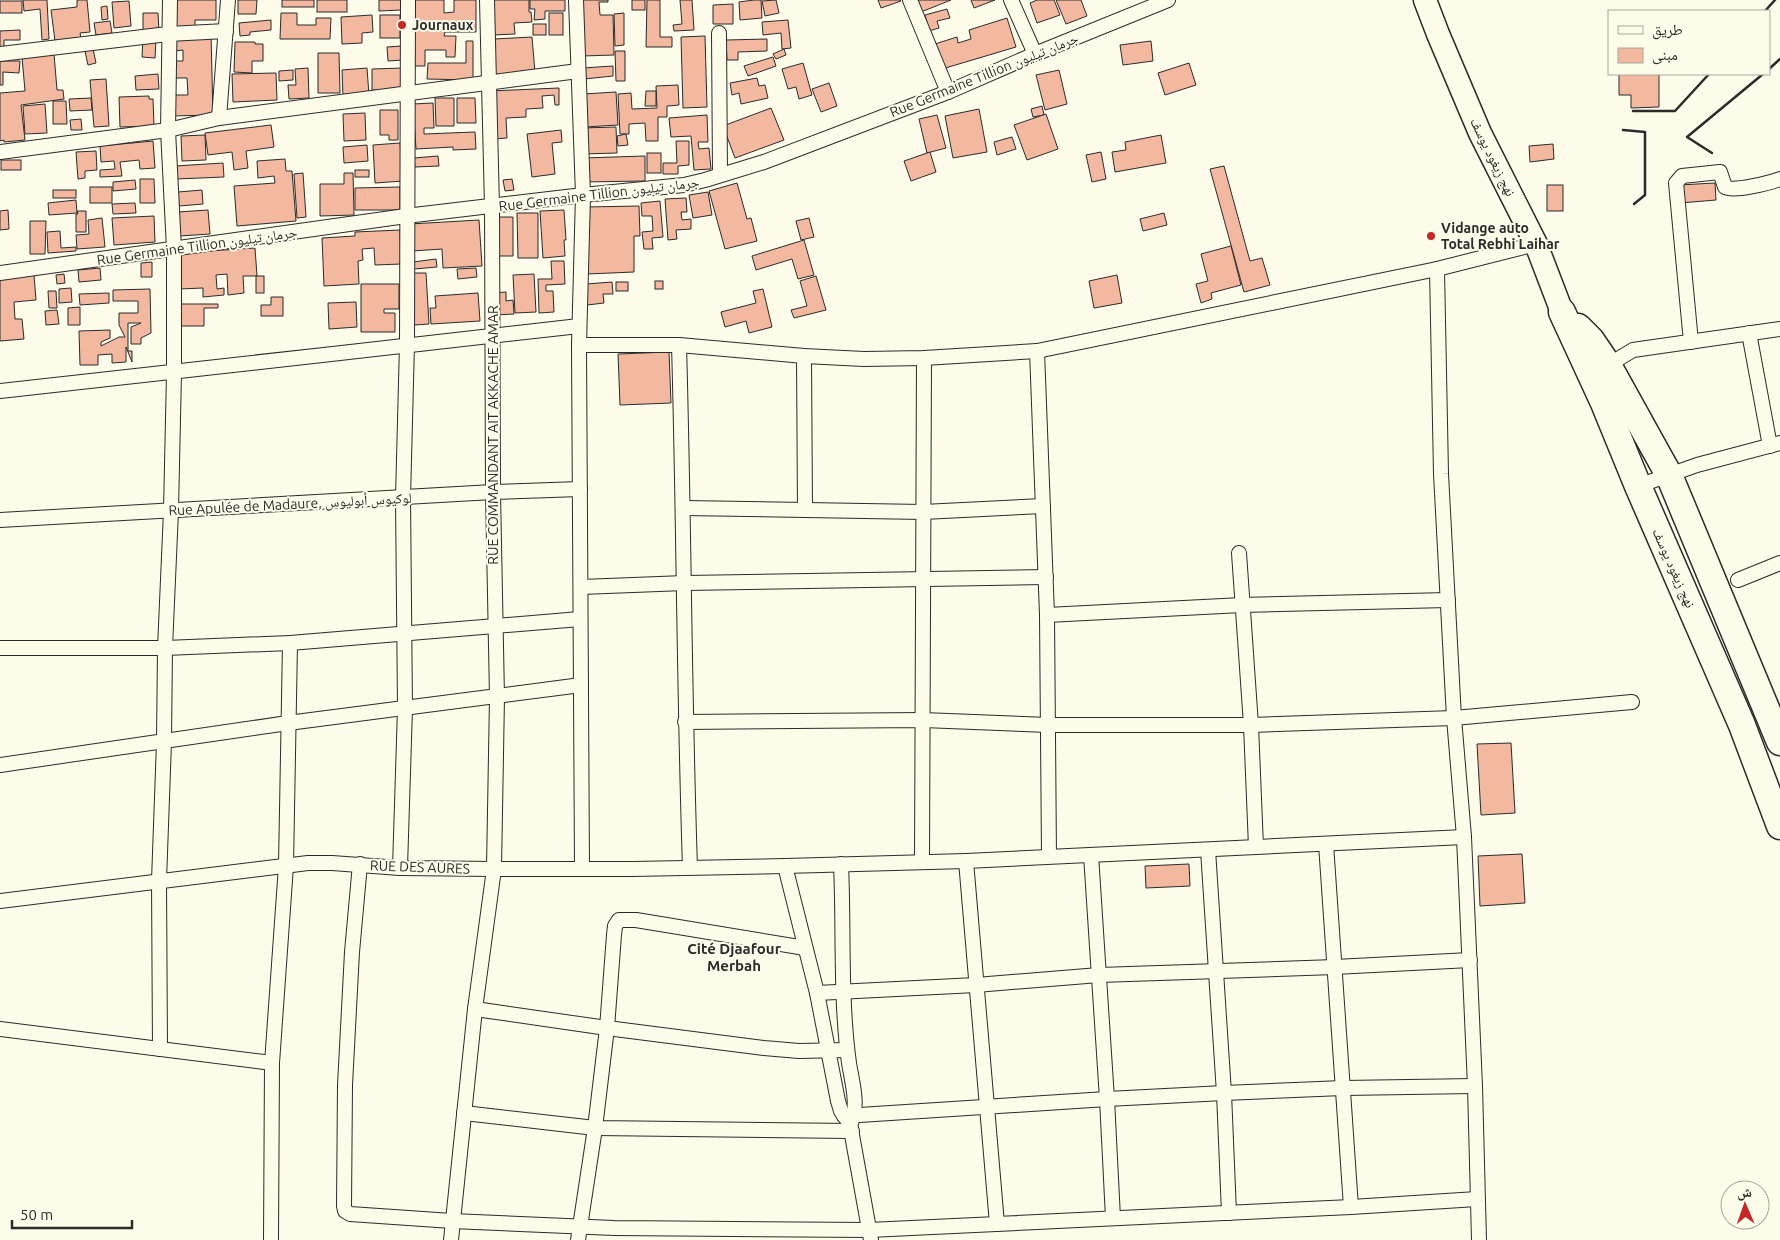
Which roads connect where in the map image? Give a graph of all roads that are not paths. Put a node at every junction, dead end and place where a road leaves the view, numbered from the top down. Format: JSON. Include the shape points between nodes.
{"nodes":[{"id":1,"x":170,"y":0,"type":"edge"},
{"id":2,"x":228,"y":0,"type":"edge"},
{"id":3,"x":408,"y":0,"type":"edge"},
{"id":4,"x":487,"y":0,"type":"edge"},
{"id":5,"x":576,"y":0,"type":"edge"},
{"id":6,"x":910,"y":0,"type":"edge"},
{"id":7,"x":1011,"y":0,"type":"edge"},
{"id":8,"x":1167,"y":0,"type":"edge"},
{"id":9,"x":1425,"y":0,"type":"edge"},
{"id":10,"x":226,"y":30,"type":"junction"},
{"id":11,"x":719,"y":33,"type":"dead end"},
{"id":12,"x":168,"y":34,"type":"junction"},
{"id":13,"x":0,"y":54,"type":"edge"},
{"id":14,"x":1035,"y":54,"type":"junction"},
{"id":15,"x":578,"y":71,"type":"junction"},
{"id":16,"x":488,"y":83,"type":"junction"},
{"id":17,"x":948,"y":92,"type":"junction"},
{"id":18,"x":407,"y":93,"type":"junction"},
{"id":19,"x":219,"y":118,"type":"junction"},
{"id":20,"x":168,"y":130,"type":"junction"},
{"id":21,"x":0,"y":152,"type":"edge"},
{"id":22,"x":720,"y":175,"type":"junction"},
{"id":23,"x":1780,"y":179,"type":"edge"},
{"id":24,"x":583,"y":195,"type":"junction"},
{"id":25,"x":492,"y":207,"type":"junction"},
{"id":26,"x":406,"y":216,"type":"junction"},
{"id":27,"x":1536,"y":244,"type":"junction"},
{"id":28,"x":174,"y":250,"type":"junction"},
{"id":29,"x":1437,"y":269,"type":"junction"},
{"id":30,"x":0,"y":273,"type":"edge"},
{"id":31,"x":1562,"y":312,"type":"joint"},
{"id":32,"x":579,"y":326,"type":"junction"},
{"id":33,"x":1780,"y":329,"type":"edge"},
{"id":34,"x":1749,"y":333,"type":"junction"},
{"id":35,"x":493,"y":335,"type":"junction"},
{"id":36,"x":1691,"y":342,"type":"junction"},
{"id":37,"x":406,"y":344,"type":"junction"},
{"id":38,"x":579,"y":345,"type":"junction"},
{"id":39,"x":679,"y":345,"type":"junction"},
{"id":40,"x":1037,"y":351,"type":"junction"},
{"id":41,"x":804,"y":356,"type":"junction"},
{"id":42,"x":924,"y":358,"type":"junction"},
{"id":43,"x":1599,"y":370,"type":"junction"},
{"id":44,"x":174,"y":373,"type":"junction"},
{"id":45,"x":0,"y":391,"type":"edge"},
{"id":46,"x":1775,"y":444,"type":"edge"},
{"id":47,"x":1669,"y":475,"type":"junction"},
{"id":48,"x":1638,"y":486,"type":"junction"},
{"id":49,"x":580,"y":489,"type":"junction"},
{"id":50,"x":493,"y":492,"type":"junction"},
{"id":51,"x":404,"y":498,"type":"junction"},
{"id":52,"x":1043,"y":506,"type":"junction"},
{"id":53,"x":684,"y":508,"type":"junction"},
{"id":54,"x":806,"y":510,"type":"junction"},
{"id":55,"x":171,"y":511,"type":"junction"},
{"id":56,"x":923,"y":512,"type":"junction"},
{"id":57,"x":0,"y":520,"type":"edge"},
{"id":58,"x":1239,"y":553,"type":"dead end"},
{"id":59,"x":1780,"y":564,"type":"edge"},
{"id":60,"x":1046,"y":577,"type":"junction"},
{"id":61,"x":924,"y":580,"type":"junction"},
{"id":62,"x":1738,"y":580,"type":"dead end"},
{"id":63,"x":685,"y":583,"type":"junction"},
{"id":64,"x":581,"y":587,"type":"junction"},
{"id":65,"x":1448,"y":600,"type":"junction"},
{"id":66,"x":1242,"y":605,"type":"junction"},
{"id":67,"x":1047,"y":615,"type":"junction"},
{"id":68,"x":580,"y":619,"type":"junction"},
{"id":69,"x":495,"y":626,"type":"junction"},
{"id":70,"x":404,"y":634,"type":"junction"},
{"id":71,"x":290,"y":643,"type":"junction"},
{"id":72,"x":0,"y":648,"type":"edge"},
{"id":73,"x":165,"y":648,"type":"junction"},
{"id":74,"x":581,"y":685,"type":"junction"},
{"id":75,"x":497,"y":696,"type":"junction"},
{"id":76,"x":1632,"y":702,"type":"dead end"},
{"id":77,"x":404,"y":708,"type":"junction"},
{"id":78,"x":1454,"y":718,"type":"junction"},
{"id":79,"x":923,"y":720,"type":"junction"},
{"id":80,"x":685,"y":722,"type":"junction"},
{"id":81,"x":288,"y":723,"type":"junction"},
{"id":82,"x":1048,"y":725,"type":"junction"},
{"id":83,"x":1251,"y":725,"type":"junction"},
{"id":84,"x":164,"y":742,"type":"junction"},
{"id":85,"x":1780,"y":742,"type":"edge"},
{"id":86,"x":0,"y":765,"type":"edge"},
{"id":87,"x":1780,"y":826,"type":"edge"},
{"id":88,"x":1464,"y":837,"type":"junction"},
{"id":89,"x":1326,"y":844,"type":"junction"},
{"id":90,"x":1256,"y":847,"type":"junction"},
{"id":91,"x":1208,"y":850,"type":"junction"},
{"id":92,"x":1091,"y":855,"type":"junction"},
{"id":93,"x":1049,"y":856,"type":"junction"},
{"id":94,"x":922,"y":862,"type":"junction"},
{"id":95,"x":966,"y":862,"type":"junction"},
{"id":96,"x":360,"y":864,"type":"junction"},
{"id":97,"x":842,"y":864,"type":"junction"},
{"id":98,"x":286,"y":866,"type":"junction"},
{"id":99,"x":785,"y":866,"type":"junction"},
{"id":100,"x":690,"y":867,"type":"junction"},
{"id":101,"x":400,"y":868,"type":"junction"},
{"id":102,"x":494,"y":869,"type":"junction"},
{"id":103,"x":582,"y":869,"type":"junction"},
{"id":104,"x":159,"y":881,"type":"junction"},
{"id":105,"x":0,"y":901,"type":"edge"},
{"id":106,"x":805,"y":948,"type":"junction"},
{"id":107,"x":1470,"y":960,"type":"junction"},
{"id":108,"x":1335,"y":968,"type":"junction"},
{"id":109,"x":1215,"y":970,"type":"junction"},
{"id":110,"x":1099,"y":975,"type":"junction"},
{"id":111,"x":976,"y":985,"type":"junction"},
{"id":112,"x":844,"y":992,"type":"junction"},
{"id":113,"x":817,"y":993,"type":"junction"},
{"id":114,"x":475,"y":1009,"type":"junction"},
{"id":115,"x":607,"y":1028,"type":"junction"},
{"id":116,"x":0,"y":1029,"type":"edge"},
{"id":117,"x":160,"y":1049,"type":"junction"},
{"id":118,"x":827,"y":1050,"type":"junction"},
{"id":119,"x":847,"y":1050,"type":"junction"},
{"id":120,"x":272,"y":1064,"type":"junction"},
{"id":121,"x":1475,"y":1086,"type":"junction"},
{"id":122,"x":1343,"y":1088,"type":"junction"},
{"id":123,"x":1224,"y":1093,"type":"junction"},
{"id":124,"x":1107,"y":1099,"type":"junction"},
{"id":125,"x":987,"y":1108,"type":"junction"},
{"id":126,"x":464,"y":1113,"type":"junction"},
{"id":127,"x":850,"y":1122,"type":"junction"},
{"id":128,"x":595,"y":1128,"type":"junction"},
{"id":129,"x":1477,"y":1199,"type":"junction"},
{"id":130,"x":1351,"y":1207,"type":"junction"},
{"id":131,"x":1229,"y":1213,"type":"junction"},
{"id":132,"x":1113,"y":1218,"type":"junction"},
{"id":133,"x":452,"y":1221,"type":"junction"},
{"id":134,"x":997,"y":1224,"type":"junction"},
{"id":135,"x":579,"y":1233,"type":"edge"},
{"id":136,"x":673,"y":1235,"type":"edge"},
{"id":137,"x":870,"y":1235,"type":"edge"},
{"id":138,"x":270,"y":1240,"type":"edge"},
{"id":139,"x":450,"y":1240,"type":"edge"},
{"id":140,"x":1479,"y":1240,"type":"edge"}],
"edges":[{"from":1,"to":12,"type":"street"},
{"from":2,"to":10,"type":"street"},
{"from":3,"to":18,"type":"street"},
{"from":4,"to":16,"type":"street","name":"RUE COMMANDANT AIT AKKACHE AMAR"},
{"from":5,"to":15,"type":"street"},
{"from":6,"to":17,"type":"street"},
{"from":7,"to":14,"type":"street"},
{"from":8,"to":14,"type":"street","name":"Rue Germaine Tillion جرمان تيليون"},
{"from":9,"to":27,"type":"main road","name":"نهج زيغود يوسف","via":[[1480,133]]},
{"from":10,"to":12,"type":"street"},
{"from":10,"to":19,"type":"street"},
{"from":11,"to":22,"type":"street"},
{"from":12,"to":13,"type":"street"},
{"from":12,"to":20,"type":"street"},
{"from":14,"to":17,"type":"street","name":"Rue Germaine Tillion جرمان تيليون"},
{"from":15,"to":16,"type":"street"},
{"from":15,"to":24,"type":"street"},
{"from":16,"to":18,"type":"street"},
{"from":16,"to":25,"type":"street","name":"RUE COMMANDANT AIT AKKACHE AMAR"},
{"from":17,"to":22,"type":"street","name":"Rue Germaine Tillion جرمان تيليون","via":[[764,162]]},
{"from":18,"to":19,"type":"street"},
{"from":18,"to":26,"type":"street"},
{"from":19,"to":20,"type":"street"},
{"from":20,"to":21,"type":"street"},
{"from":20,"to":28,"type":"street"},
{"from":22,"to":24,"type":"street","name":"Rue Germaine Tillion جرمان تيليون","via":[[684,185]]},
{"from":23,"to":36,"type":"street","via":[[1730,189],[1725,187],[1720,172],[1682,176],[1677,180]]},
{"from":24,"to":25,"type":"street","name":"Rue Germaine Tillion جرمان تيليون"},
{"from":24,"to":32,"type":"street"},
{"from":25,"to":26,"type":"street","name":"Rue Germaine Tillion جرمان تيليون"},
{"from":25,"to":35,"type":"street","name":"RUE COMMANDANT AIT AKKACHE AMAR"},
{"from":26,"to":28,"type":"street","name":"Rue Germaine Tillion جرمان تيليون"},
{"from":26,"to":37,"type":"street"},
{"from":27,"to":29,"type":"street"},
{"from":27,"to":31,"type":"main road","name":"نهج زيغود يوسف"},
{"from":28,"to":30,"type":"street","name":"Rue Germaine Tillion جرمان تيليون"},
{"from":28,"to":44,"type":"street"},
{"from":29,"to":40,"type":"street"},
{"from":29,"to":65,"type":"street","via":[[1440,446]]},
{"from":31,"to":43,"type":"highway","name":"نهج زيغود يوسف","via":[[1591,340]]},
{"from":32,"to":35,"type":"street"},
{"from":32,"to":38,"type":"street"},
{"from":33,"to":34,"type":"street"},
{"from":34,"to":36,"type":"street"},
{"from":34,"to":46,"type":"street"},
{"from":35,"to":37,"type":"street"},
{"from":35,"to":50,"type":"street","name":"RUE COMMANDANT AIT AKKACHE AMAR"},
{"from":36,"to":43,"type":"street","via":[[1633,350]]},
{"from":37,"to":44,"type":"street"},
{"from":37,"to":51,"type":"street"},
{"from":38,"to":39,"type":"street"},
{"from":38,"to":49,"type":"street"},
{"from":39,"to":41,"type":"street"},
{"from":39,"to":53,"type":"street"},
{"from":40,"to":42,"type":"street"},
{"from":40,"to":52,"type":"street"},
{"from":41,"to":42,"type":"street"},
{"from":41,"to":54,"type":"street"},
{"from":42,"to":56,"type":"street"},
{"from":43,"to":47,"type":"highway","name":"نهج زيغود يوسف"},
{"from":43,"to":48,"type":"highway","name":"نهج زيغود يوسف","via":[[1604,403]]},
{"from":44,"to":45,"type":"street"},
{"from":44,"to":55,"type":"street"},
{"from":46,"to":47,"type":"street"},
{"from":47,"to":48,"type":"street"},
{"from":47,"to":85,"type":"highway","name":"نهج زيغود يوسف"},
{"from":48,"to":87,"type":"highway","name":"نهج زيغود يوسف","via":[[1742,725]]},
{"from":49,"to":50,"type":"street","name":"Rue Apulée de Madaure, لوكيوس أبوليوس"},
{"from":49,"to":64,"type":"street"},
{"from":50,"to":51,"type":"street","name":"Rue Apulée de Madaure, لوكيوس أبوليوس"},
{"from":50,"to":69,"type":"street","name":"RUE COMMANDANT AIT AKKACHE AMAR"},
{"from":51,"to":55,"type":"street","name":"Rue Apulée de Madaure, لوكيوس أبوليوس"},
{"from":51,"to":70,"type":"street"},
{"from":52,"to":56,"type":"street"},
{"from":52,"to":60,"type":"street"},
{"from":53,"to":54,"type":"street"},
{"from":53,"to":63,"type":"street"},
{"from":54,"to":56,"type":"street"},
{"from":55,"to":57,"type":"street","name":"Rue Apulée de Madaure, لوكيوس أبوليوس"},
{"from":55,"to":73,"type":"street"},
{"from":56,"to":61,"type":"street"},
{"from":58,"to":66,"type":"street"},
{"from":59,"to":62,"type":"street"},
{"from":60,"to":61,"type":"street"},
{"from":60,"to":67,"type":"street"},
{"from":61,"to":63,"type":"street"},
{"from":61,"to":79,"type":"street"},
{"from":63,"to":64,"type":"street"},
{"from":63,"to":80,"type":"street"},
{"from":64,"to":68,"type":"street"},
{"from":65,"to":66,"type":"street"},
{"from":65,"to":78,"type":"street"},
{"from":66,"to":67,"type":"street"},
{"from":66,"to":83,"type":"street"},
{"from":67,"to":82,"type":"street"},
{"from":68,"to":69,"type":"street"},
{"from":68,"to":74,"type":"street"},
{"from":69,"to":70,"type":"street"},
{"from":69,"to":75,"type":"street","name":"RUE COMMANDANT AIT AKKACHE AMAR"},
{"from":70,"to":71,"type":"street"},
{"from":70,"to":77,"type":"street"},
{"from":71,"to":73,"type":"street"},
{"from":71,"to":81,"type":"street"},
{"from":72,"to":73,"type":"street"},
{"from":73,"to":84,"type":"street"},
{"from":74,"to":75,"type":"street"},
{"from":74,"to":103,"type":"street"},
{"from":75,"to":77,"type":"street"},
{"from":75,"to":102,"type":"street","name":"RUE COMMANDANT AIT AKKACHE AMAR"},
{"from":76,"to":78,"type":"street"},
{"from":77,"to":81,"type":"street"},
{"from":77,"to":101,"type":"street"},
{"from":78,"to":83,"type":"street"},
{"from":78,"to":88,"type":"street"},
{"from":79,"to":80,"type":"street"},
{"from":79,"to":82,"type":"street"},
{"from":79,"to":94,"type":"street"},
{"from":80,"to":100,"type":"street"},
{"from":81,"to":84,"type":"street"},
{"from":81,"to":98,"type":"street"},
{"from":82,"to":83,"type":"street"},
{"from":82,"to":93,"type":"street"},
{"from":83,"to":90,"type":"street"},
{"from":84,"to":86,"type":"street"},
{"from":84,"to":104,"type":"street"},
{"from":88,"to":89,"type":"street","name":"RUE DES AURES"},
{"from":88,"to":107,"type":"street"},
{"from":89,"to":90,"type":"street","name":"RUE DES AURES"},
{"from":89,"to":108,"type":"street"},
{"from":90,"to":91,"type":"street","name":"RUE DES AURES"},
{"from":91,"to":92,"type":"street","name":"RUE DES AURES"},
{"from":91,"to":109,"type":"street"},
{"from":92,"to":93,"type":"street","name":"RUE DES AURES"},
{"from":92,"to":110,"type":"street"},
{"from":93,"to":95,"type":"street","name":"RUE DES AURES"},
{"from":94,"to":95,"type":"street","name":"RUE DES AURES"},
{"from":94,"to":97,"type":"street","name":"RUE DES AURES"},
{"from":95,"to":111,"type":"street"},
{"from":96,"to":98,"type":"street","name":"RUE DES AURES"},
{"from":96,"to":101,"type":"street","name":"RUE DES AURES"},
{"from":96,"to":133,"type":"street","via":[[345,1085],[345,1212],[358,1216]]},
{"from":97,"to":99,"type":"street","name":"RUE DES AURES"},
{"from":97,"to":112,"type":"street"},
{"from":98,"to":104,"type":"street","name":"RUE DES AURES"},
{"from":98,"to":120,"type":"street"},
{"from":99,"to":100,"type":"street","name":"RUE DES AURES"},
{"from":99,"to":106,"type":"street"},
{"from":100,"to":103,"type":"street","name":"RUE DES AURES"},
{"from":101,"to":102,"type":"street","name":"RUE DES AURES"},
{"from":102,"to":103,"type":"street","name":"RUE DES AURES"},
{"from":102,"to":114,"type":"street","name":"RUE COMMANDANT AIT AKKACHE AMAR"},
{"from":104,"to":105,"type":"street","name":"RUE DES AURES"},
{"from":104,"to":117,"type":"street"},
{"from":106,"to":113,"type":"street"},
{"from":106,"to":115,"type":"street","via":[[636,920],[619,920],[614,934]]},
{"from":107,"to":108,"type":"street"},
{"from":107,"to":121,"type":"street"},
{"from":108,"to":109,"type":"street"},
{"from":108,"to":122,"type":"street"},
{"from":109,"to":110,"type":"street"},
{"from":109,"to":123,"type":"street"},
{"from":110,"to":111,"type":"street"},
{"from":110,"to":124,"type":"street"},
{"from":111,"to":112,"type":"street"},
{"from":111,"to":125,"type":"street"},
{"from":112,"to":113,"type":"street"},
{"from":112,"to":119,"type":"street"},
{"from":113,"to":118,"type":"street"},
{"from":114,"to":115,"type":"street"},
{"from":114,"to":126,"type":"street","name":"RUE COMMANDANT AIT AKKACHE AMAR"},
{"from":115,"to":118,"type":"street","via":[[764,1048]]},
{"from":115,"to":128,"type":"street"},
{"from":116,"to":117,"type":"street"},
{"from":117,"to":120,"type":"street"},
{"from":118,"to":119,"type":"street"},
{"from":118,"to":127,"type":"street","via":[[838,1101]]},
{"from":119,"to":127,"type":"street","via":[[854,1098]]},
{"from":120,"to":138,"type":"street"},
{"from":121,"to":122,"type":"street"},
{"from":121,"to":129,"type":"street"},
{"from":122,"to":123,"type":"street"},
{"from":122,"to":130,"type":"street"},
{"from":123,"to":124,"type":"street"},
{"from":123,"to":131,"type":"street"},
{"from":124,"to":125,"type":"street"},
{"from":124,"to":132,"type":"street"},
{"from":125,"to":127,"type":"street"},
{"from":125,"to":134,"type":"street"},
{"from":126,"to":128,"type":"street"},
{"from":126,"to":133,"type":"street","name":"RUE COMMANDANT AIT AKKACHE AMAR"},
{"from":127,"to":128,"type":"street"},
{"from":127,"to":137,"type":"street"},
{"from":128,"to":135,"type":"street"},
{"from":129,"to":130,"type":"street"},
{"from":129,"to":140,"type":"street"},
{"from":130,"to":131,"type":"street"},
{"from":131,"to":132,"type":"street"},
{"from":132,"to":134,"type":"street"},
{"from":133,"to":135,"type":"street"},
{"from":133,"to":139,"type":"street","name":"RUE COMMANDANT AIT AKKACHE AMAR"},
{"from":134,"to":137,"type":"street"},
{"from":135,"to":136,"type":"street"},
{"from":136,"to":137,"type":"street"}]}
